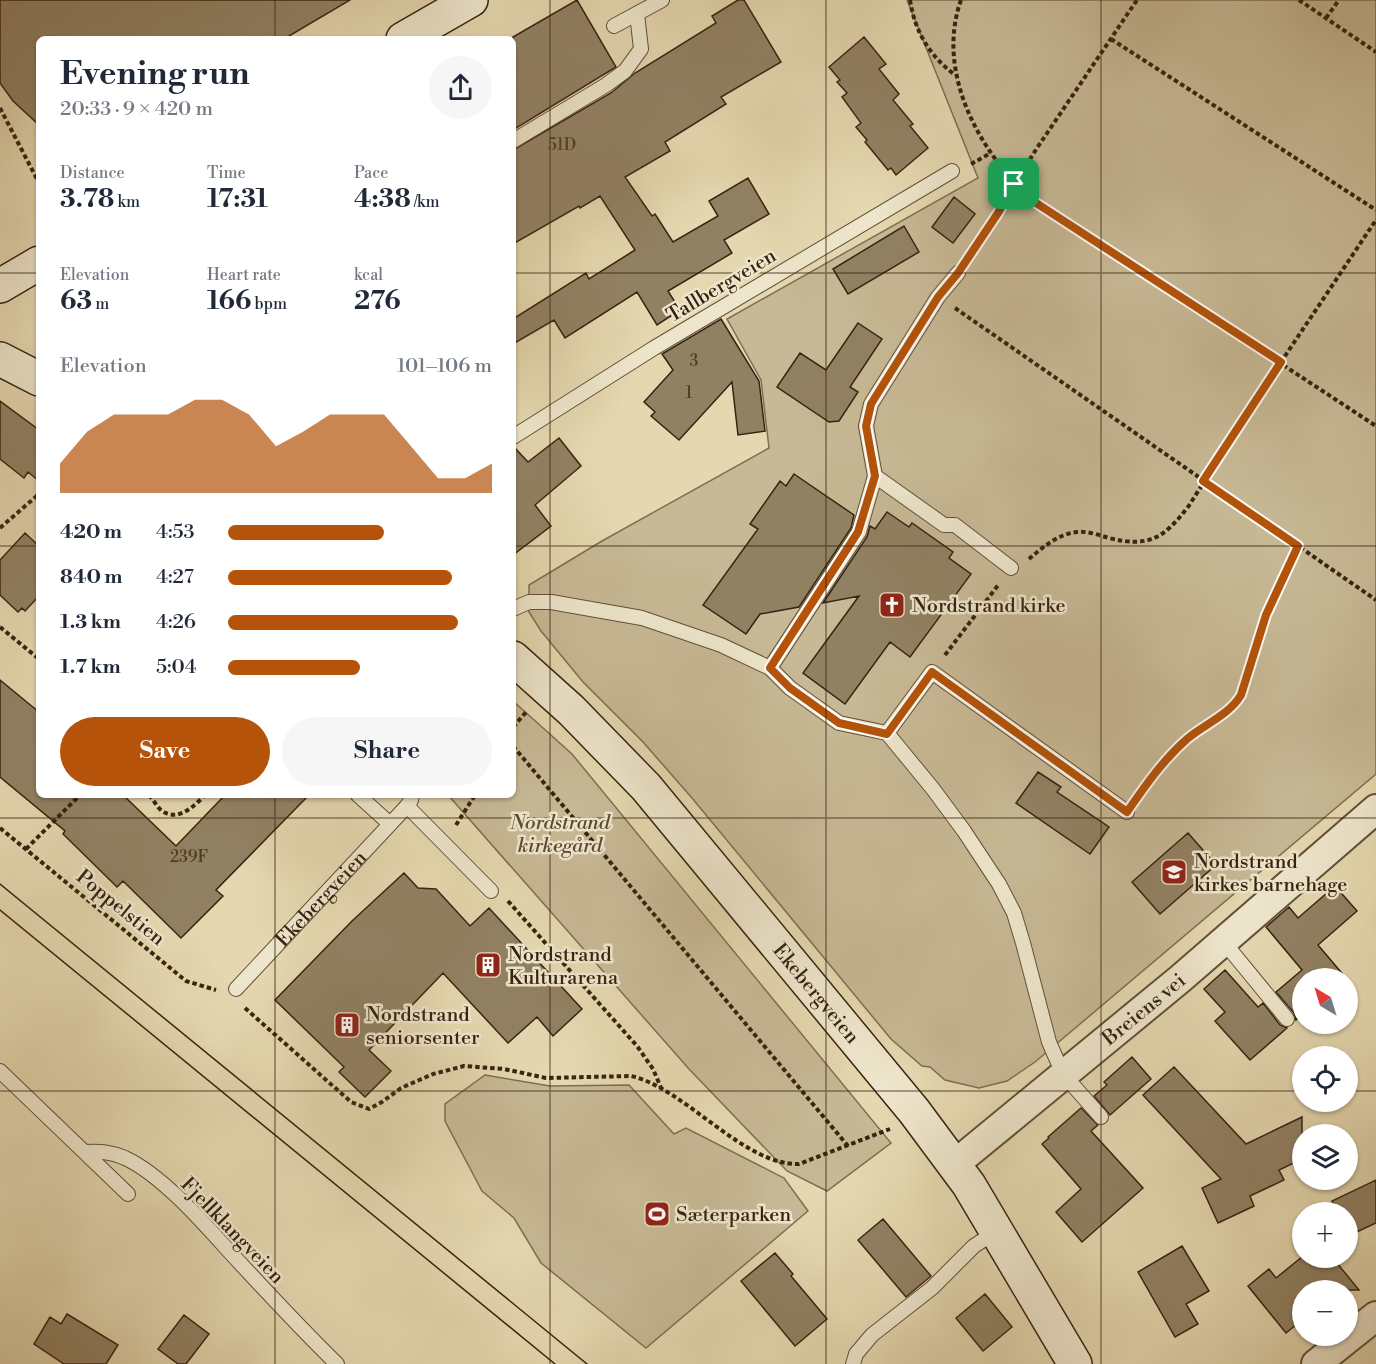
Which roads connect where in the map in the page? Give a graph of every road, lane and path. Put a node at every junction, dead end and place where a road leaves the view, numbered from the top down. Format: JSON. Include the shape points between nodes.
{"nodes":[{"id":1,"x":662,"y":0,"type":"edge"},
{"id":2,"x":910,"y":0,"type":"edge"},
{"id":3,"x":961,"y":0,"type":"edge"},
{"id":4,"x":1137,"y":0,"type":"edge"},
{"id":5,"x":1299,"y":0,"type":"edge"},
{"id":6,"x":1339,"y":0,"type":"edge"},
{"id":7,"x":452,"y":4,"type":"edge"},
{"id":8,"x":638,"y":15,"type":"junction"},
{"id":9,"x":1326,"y":18,"type":"junction"},
{"id":10,"x":614,"y":26,"type":"dead end"},
{"id":11,"x":407,"y":36,"type":"edge"},
{"id":12,"x":1111,"y":39,"type":"junction"},
{"id":13,"x":1376,"y":52,"type":"edge"},
{"id":14,"x":956,"y":76,"type":"junction"},
{"id":15,"x":0,"y":108,"type":"edge"},
{"id":16,"x":516,"y":139,"type":"edge"},
{"id":17,"x":952,"y":171,"type":"dead end"},
{"id":18,"x":36,"y":177,"type":"edge"},
{"id":19,"x":1014,"y":184,"type":"junction"},
{"id":20,"x":1376,"y":210,"type":"edge"},
{"id":21,"x":1376,"y":220,"type":"edge"},
{"id":22,"x":36,"y":265,"type":"edge"},
{"id":23,"x":958,"y":273,"type":"joint"},
{"id":24,"x":0,"y":286,"type":"edge"},
{"id":25,"x":938,"y":297,"type":"junction"},
{"id":26,"x":0,"y":359,"type":"edge"},
{"id":27,"x":1281,"y":362,"type":"junction"},
{"id":28,"x":36,"y":377,"type":"edge"},
{"id":29,"x":1376,"y":426,"type":"edge"},
{"id":30,"x":516,"y":435,"type":"edge"},
{"id":31,"x":875,"y":476,"type":"junction"},
{"id":32,"x":1203,"y":481,"type":"junction"},
{"id":33,"x":36,"y":497,"type":"edge"},
{"id":34,"x":0,"y":528,"type":"edge"},
{"id":35,"x":1298,"y":546,"type":"junction"},
{"id":36,"x":1011,"y":568,"type":"junction"},
{"id":37,"x":1376,"y":600,"type":"edge"},
{"id":38,"x":516,"y":608,"type":"edge"},
{"id":39,"x":0,"y":627,"type":"edge"},
{"id":40,"x":36,"y":657,"type":"edge"},
{"id":41,"x":516,"y":661,"type":"edge"},
{"id":42,"x":770,"y":668,"type":"junction"},
{"id":43,"x":932,"y":672,"type":"junction"},
{"id":44,"x":525,"y":713,"type":"dead end"},
{"id":45,"x":516,"y":724,"type":"edge"},
{"id":46,"x":887,"y":734,"type":"junction"},
{"id":47,"x":516,"y":751,"type":"edge"},
{"id":48,"x":77,"y":798,"type":"edge"},
{"id":49,"x":151,"y":798,"type":"edge"},
{"id":50,"x":202,"y":798,"type":"edge"},
{"id":51,"x":361,"y":798,"type":"edge"},
{"id":52,"x":473,"y":798,"type":"edge"},
{"id":53,"x":409,"y":800,"type":"edge"},
{"id":54,"x":1376,"y":809,"type":"edge"},
{"id":55,"x":1127,"y":812,"type":"joint"},
{"id":56,"x":460,"y":820,"type":"dead end"},
{"id":57,"x":390,"y":824,"type":"junction"},
{"id":58,"x":0,"y":828,"type":"edge"},
{"id":59,"x":26,"y":849,"type":"junction"},
{"id":60,"x":491,"y":891,"type":"dead end"},
{"id":61,"x":519,"y":913,"type":"dead end"},
{"id":62,"x":1222,"y":941,"type":"junction"},
{"id":63,"x":219,"y":991,"type":"dead end"},
{"id":64,"x":237,"y":996,"type":"joint"},
{"id":65,"x":1287,"y":1019,"type":"dead end"},
{"id":66,"x":0,"y":1071,"type":"edge"},
{"id":67,"x":1063,"y":1074,"type":"junction"},
{"id":68,"x":662,"y":1090,"type":"junction"},
{"id":69,"x":1101,"y":1117,"type":"dead end"},
{"id":70,"x":894,"y":1127,"type":"dead end"},
{"id":71,"x":848,"y":1146,"type":"junction"},
{"id":72,"x":85,"y":1152,"type":"junction"},
{"id":73,"x":955,"y":1164,"type":"junction"},
{"id":74,"x":128,"y":1194,"type":"dead end"},
{"id":75,"x":997,"y":1231,"type":"junction"},
{"id":76,"x":1376,"y":1316,"type":"edge"},
{"id":77,"x":337,"y":1364,"type":"edge"},
{"id":78,"x":854,"y":1364,"type":"edge"},
{"id":79,"x":1075,"y":1364,"type":"edge"},
{"id":80,"x":1316,"y":1364,"type":"edge"}],
"edges":[{"from":1,"to":8,"type":"lane"},
{"from":2,"to":14,"type":"path","via":[[919,34],[941,64]]},
{"from":3,"to":14,"type":"path","via":[[954,31]]},
{"from":4,"to":12,"type":"path"},
{"from":5,"to":9,"type":"path"},
{"from":6,"to":9,"type":"path"},
{"from":7,"to":11,"type":"main road"},
{"from":8,"to":10,"type":"lane"},
{"from":8,"to":16,"type":"lane","via":[[641,49],[625,71]]},
{"from":9,"to":13,"type":"path"},
{"from":12,"to":19,"type":"path"},
{"from":12,"to":20,"type":"path"},
{"from":14,"to":19,"type":"path","via":[[974,124]]},
{"from":15,"to":18,"type":"path"},
{"from":17,"to":30,"type":"lane","name":"Tallbergveien","via":[[654,348]]},
{"from":19,"to":23,"type":"path"},
{"from":19,"to":27,"type":"path","via":[[1033,201]]},
{"from":21,"to":27,"type":"path"},
{"from":22,"to":24,"type":"main road"},
{"from":23,"to":25,"type":"lane"},
{"from":25,"to":31,"type":"lane","via":[[871,404],[866,426]]},
{"from":25,"to":32,"type":"path"},
{"from":26,"to":28,"type":"main road"},
{"from":27,"to":29,"type":"path"},
{"from":27,"to":32,"type":"path"},
{"from":31,"to":36,"type":"lane","via":[[944,525],[955,525]]},
{"from":31,"to":42,"type":"lane","via":[[858,532]]},
{"from":32,"to":35,"type":"path"},
{"from":32,"to":36,"type":"path","via":[[1171,528],[1153,539],[1130,542],[1076,532],[1048,543],[1027,561]]},
{"from":33,"to":34,"type":"path"},
{"from":35,"to":37,"type":"path"},
{"from":35,"to":55,"type":"path","via":[[1266,615],[1241,695],[1172,754]]},
{"from":36,"to":43,"type":"path"},
{"from":38,"to":42,"type":"lane","via":[[528,602],[551,602],[642,618],[721,645]]},
{"from":39,"to":40,"type":"path"},
{"from":41,"to":73,"type":"main road","name":"Ekebergveien","via":[[585,723],[646,787]]},
{"from":42,"to":46,"type":"lane","via":[[790,688],[839,723]]},
{"from":43,"to":46,"type":"lane"},
{"from":43,"to":55,"type":"lane"},
{"from":44,"to":45,"type":"path"},
{"from":46,"to":67,"type":"lane","via":[[952,814],[999,884],[1014,913],[1042,1021]]},
{"from":47,"to":71,"type":"path"},
{"from":48,"to":59,"type":"path"},
{"from":49,"to":50,"type":"path","via":[[162,811],[178,814],[191,809]]},
{"from":51,"to":57,"type":"lane"},
{"from":52,"to":56,"type":"path"},
{"from":53,"to":57,"type":"lane","name":"Ekebergveien"},
{"from":53,"to":60,"type":"lane"},
{"from":54,"to":62,"type":"street","name":"Breiens vei"},
{"from":57,"to":64,"type":"lane","name":"Ekebergveien"},
{"from":58,"to":59,"type":"path","name":"Poppelstien"},
{"from":59,"to":63,"type":"path","name":"Poppelstien","via":[[186,981]]},
{"from":61,"to":68,"type":"path","via":[[637,1046]]},
{"from":62,"to":65,"type":"lane"},
{"from":62,"to":67,"type":"street","name":"Breiens vei"},
{"from":64,"to":68,"type":"path","via":[[351,1102],[369,1109],[401,1088],[464,1066],[546,1078],[631,1076]]},
{"from":66,"to":72,"type":"lane"},
{"from":67,"to":69,"type":"lane"},
{"from":67,"to":73,"type":"street","name":"Breiens vei"},
{"from":68,"to":71,"type":"path","via":[[736,1140],[785,1165],[799,1164]]},
{"from":70,"to":71,"type":"path"},
{"from":72,"to":74,"type":"lane"},
{"from":72,"to":77,"type":"lane","name":"Fjellklangveien","via":[[103,1151],[126,1159],[155,1179],[192,1211]]},
{"from":73,"to":75,"type":"main road","name":"Ekebergveien"},
{"from":75,"to":78,"type":"lane","via":[[974,1246],[932,1288],[872,1335],[856,1354]]},
{"from":75,"to":79,"type":"main road","name":"Ekebergveien"},
{"from":76,"to":80,"type":"street"}]}
